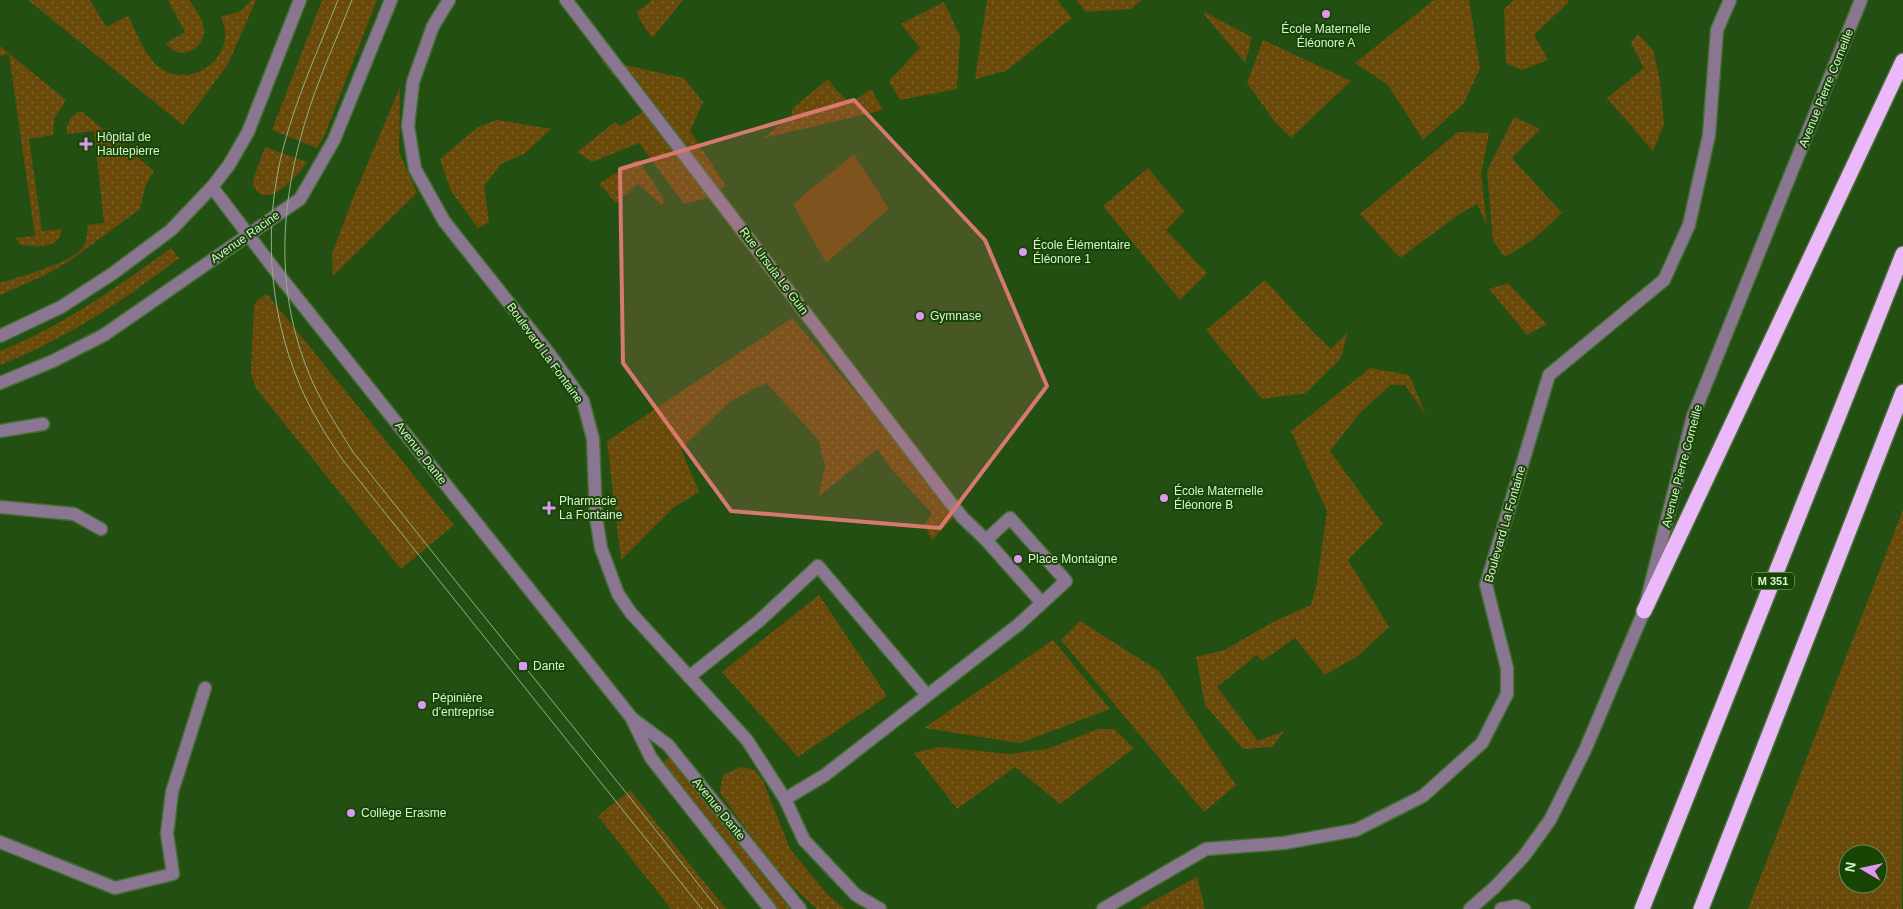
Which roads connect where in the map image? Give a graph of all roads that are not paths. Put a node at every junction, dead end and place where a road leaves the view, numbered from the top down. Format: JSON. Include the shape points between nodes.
{"nodes":[{"id":1,"x":300,"y":0,"type":"edge"},
{"id":2,"x":390,"y":0,"type":"edge"},
{"id":3,"x":448,"y":0,"type":"edge"},
{"id":4,"x":566,"y":0,"type":"edge"},
{"id":5,"x":1730,"y":0,"type":"edge"},
{"id":6,"x":1861,"y":0,"type":"edge"},
{"id":7,"x":1903,"y":61,"type":"edge"},
{"id":8,"x":212,"y":187,"type":"junction"},
{"id":9,"x":248,"y":236,"type":"junction"},
{"id":10,"x":1903,"y":254,"type":"edge"},
{"id":11,"x":0,"y":336,"type":"edge"},
{"id":12,"x":0,"y":383,"type":"edge"},
{"id":13,"x":1903,"y":392,"type":"edge"},
{"id":14,"x":43,"y":424,"type":"dead end"},
{"id":15,"x":0,"y":431,"type":"edge"},
{"id":16,"x":0,"y":507,"type":"edge"},
{"id":17,"x":100,"y":530,"type":"dead end"},
{"id":18,"x":986,"y":540,"type":"junction"},
{"id":19,"x":1042,"y":602,"type":"junction"},
{"id":20,"x":1644,"y":612,"type":"junction"},
{"id":21,"x":689,"y":677,"type":"junction"},
{"id":22,"x":205,"y":688,"type":"dead end"},
{"id":23,"x":928,"y":695,"type":"junction"},
{"id":24,"x":630,"y":717,"type":"junction"},
{"id":25,"x":785,"y":799,"type":"junction"},
{"id":26,"x":0,"y":842,"type":"edge"},
{"id":27,"x":770,"y":909,"type":"edge"},
{"id":28,"x":800,"y":909,"type":"edge"},
{"id":29,"x":880,"y":909,"type":"edge"},
{"id":30,"x":1103,"y":909,"type":"edge"},
{"id":31,"x":1470,"y":909,"type":"edge"},
{"id":32,"x":1501,"y":909,"type":"edge"},
{"id":33,"x":1524,"y":909,"type":"edge"},
{"id":34,"x":1642,"y":909,"type":"edge"},
{"id":35,"x":1700,"y":909,"type":"edge"}],
"edges":[{"from":1,"to":8,"type":"street","via":[[248,132],[229,166]]},
{"from":2,"to":9,"type":"street","name":"Avenue Racine","via":[[334,140],[300,199]]},
{"from":3,"to":21,"type":"street","name":"Boulevard La Fontaine","via":[[434,26],[413,82],[408,126],[415,169],[444,221],[583,401],[593,440],[596,517],[601,548],[618,594]]},
{"from":4,"to":18,"type":"street","name":"Rue Ursula Le Guin","via":[[950,502]]},
{"from":5,"to":30,"type":"street","name":"Boulevard La Fontaine","via":[[1717,30],[1709,135],[1689,224],[1664,280],[1549,375],[1486,585],[1507,668],[1507,694],[1482,743],[1423,796],[1356,830],[1284,843],[1206,849]]},
{"from":6,"to":20,"type":"street","name":"Avenue Pierre Corneille","via":[[1694,416]]},
{"from":7,"to":20,"type":"highway"},
{"from":8,"to":9,"type":"street","name":"Avenue Dante"},
{"from":8,"to":11,"type":"street","via":[[171,230],[112,274],[61,307]]},
{"from":9,"to":12,"type":"street","name":"Avenue Racine","via":[[104,335]]},
{"from":9,"to":24,"type":"street","name":"Avenue Dante"},
{"from":10,"to":34,"type":"highway","number":"M 351"},
{"from":13,"to":35,"type":"highway"},
{"from":14,"to":15,"type":"street"},
{"from":16,"to":17,"type":"street","via":[[74,514]]},
{"from":18,"to":19,"type":"street"},
{"from":18,"to":19,"type":"street","via":[[1010,518],[1066,581]]},
{"from":19,"to":23,"type":"street","via":[[1018,625]]},
{"from":20,"to":31,"type":"street","name":"Avenue Pierre Corneille","via":[[1585,750],[1550,820],[1524,856]]},
{"from":21,"to":23,"type":"street","via":[[759,621],[818,566]]},
{"from":21,"to":25,"type":"street","name":"Boulevard La Fontaine","via":[[748,740]]},
{"from":22,"to":26,"type":"street","via":[[172,792],[167,834],[173,874],[115,888]]},
{"from":23,"to":25,"type":"street","via":[[825,774]]},
{"from":24,"to":27,"type":"street","name":"Avenue Dante","via":[[651,758]]},
{"from":24,"to":28,"type":"street","name":"Avenue Dante","via":[[668,745]]},
{"from":25,"to":29,"type":"street","name":"Boulevard La Fontaine","via":[[804,840],[856,895]]},
{"from":32,"to":33,"type":"street","via":[[1516,906]]}]}
